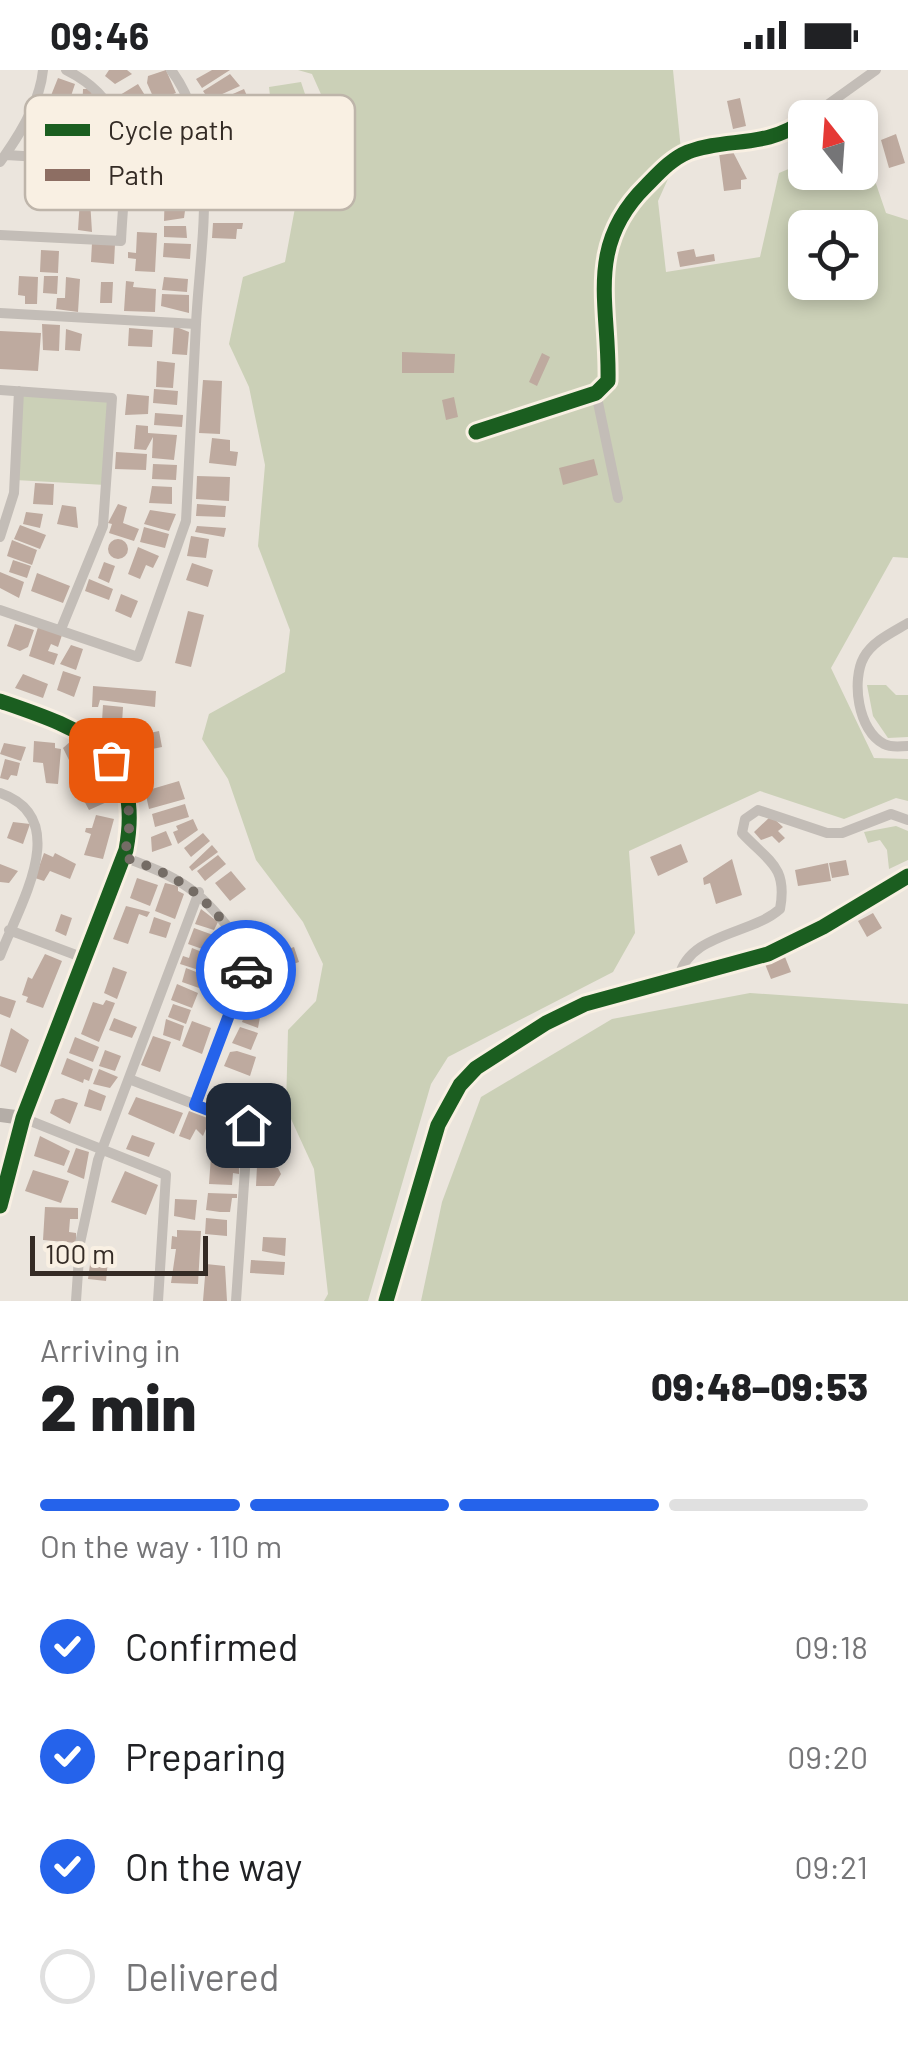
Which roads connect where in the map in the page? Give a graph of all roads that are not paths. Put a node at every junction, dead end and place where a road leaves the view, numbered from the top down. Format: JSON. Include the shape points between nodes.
{"nodes":[{"id":1,"x":43,"y":70,"type":"edge"},
{"id":2,"x":66,"y":70,"type":"edge"},
{"id":3,"x":171,"y":70,"type":"edge"},
{"id":4,"x":876,"y":70,"type":"edge"},
{"id":5,"x":37,"y":95,"type":"edge"},
{"id":6,"x":104,"y":95,"type":"edge"},
{"id":7,"x":185,"y":95,"type":"edge"},
{"id":8,"x":834,"y":100,"type":"edge"},
{"id":9,"x":25,"y":123,"type":"edge"},
{"id":10,"x":788,"y":129,"type":"edge"},
{"id":11,"x":3,"y":158,"type":"edge"},
{"id":12,"x":122,"y":210,"type":"edge"},
{"id":13,"x":201,"y":210,"type":"edge"},
{"id":14,"x":0,"y":234,"type":"edge"},
{"id":15,"x":0,"y":313,"type":"edge"},
{"id":16,"x":196,"y":324,"type":"junction"},
{"id":17,"x":0,"y":390,"type":"edge"},
{"id":18,"x":18,"y":391,"type":"junction"},
{"id":19,"x":596,"y":393,"type":"junction"},
{"id":20,"x":476,"y":432,"type":"dead end"},
{"id":21,"x":618,"y":498,"type":"dead end"},
{"id":22,"x":0,"y":537,"type":"edge"},
{"id":23,"x":0,"y":610,"type":"edge"},
{"id":24,"x":908,"y":623,"type":"edge"},
{"id":25,"x":62,"y":629,"type":"junction"},
{"id":26,"x":0,"y":701,"type":"edge"},
{"id":27,"x":908,"y":746,"type":"edge"},
{"id":28,"x":0,"y":793,"type":"edge"},
{"id":29,"x":908,"y":820,"type":"edge"},
{"id":30,"x":123,"y":857,"type":"junction"},
{"id":31,"x":908,"y":876,"type":"edge"},
{"id":32,"x":199,"y":892,"type":"junction"},
{"id":33,"x":10,"y":930,"type":"junction"},
{"id":34,"x":0,"y":956,"type":"edge"},
{"id":35,"x":84,"y":958,"type":"junction"},
{"id":36,"x":678,"y":977,"type":"junction"},
{"id":37,"x":129,"y":1080,"type":"junction"},
{"id":38,"x":195,"y":1105,"type":"junction"},
{"id":39,"x":0,"y":1116,"type":"edge"},
{"id":40,"x":23,"y":1118,"type":"junction"},
{"id":41,"x":103,"y":1148,"type":"junction"},
{"id":42,"x":0,"y":1206,"type":"edge"},
{"id":43,"x":76,"y":1301,"type":"edge"},
{"id":44,"x":158,"y":1301,"type":"edge"},
{"id":45,"x":236,"y":1301,"type":"edge"},
{"id":46,"x":386,"y":1301,"type":"edge"}],
"edges":[{"from":1,"to":5,"type":"street"},
{"from":2,"to":6,"type":"street"},
{"from":3,"to":7,"type":"street"},
{"from":4,"to":8,"type":"street"},
{"from":9,"to":11,"type":"street"},
{"from":10,"to":19,"type":"street","via":[[688,152],[666,166],[619,218],[601,294],[608,381]]},
{"from":12,"to":14,"type":"street","via":[[121,242]]},
{"from":13,"to":16,"type":"street"},
{"from":15,"to":16,"type":"street"},
{"from":16,"to":25,"type":"street","via":[[186,521],[138,657]]},
{"from":17,"to":18,"type":"street"},
{"from":18,"to":22,"type":"street","via":[[14,493]]},
{"from":18,"to":25,"type":"street","via":[[112,398],[102,526]]},
{"from":19,"to":20,"type":"street"},
{"from":19,"to":21,"type":"street"},
{"from":23,"to":25,"type":"street"},
{"from":24,"to":27,"type":"street","via":[[866,654],[857,677],[871,732],[889,746]]},
{"from":26,"to":30,"type":"street","via":[[73,726],[111,760],[129,814]]},
{"from":28,"to":33,"type":"street","via":[[29,810],[40,840]]},
{"from":29,"to":36,"type":"street","via":[[890,814],[826,833],[758,810],[742,832],[777,865],[780,909],[695,951]]},
{"from":30,"to":32,"type":"street"},
{"from":30,"to":35,"type":"street"},
{"from":31,"to":36,"type":"street","via":[[768,954]]},
{"from":32,"to":37,"type":"street"},
{"from":32,"to":38,"type":"street","via":[[251,957]]},
{"from":33,"to":34,"type":"street"},
{"from":33,"to":35,"type":"street"},
{"from":35,"to":40,"type":"street"},
{"from":36,"to":46,"type":"street","via":[[614,994],[546,1023],[460,1085],[438,1125]]},
{"from":37,"to":38,"type":"street"},
{"from":37,"to":41,"type":"street"},
{"from":38,"to":45,"type":"street","via":[[248,1125]]},
{"from":39,"to":40,"type":"street"},
{"from":40,"to":41,"type":"street"},
{"from":40,"to":42,"type":"street"},
{"from":41,"to":43,"type":"street","via":[[87,1200]]},
{"from":41,"to":44,"type":"street","via":[[166,1175]]}]}
